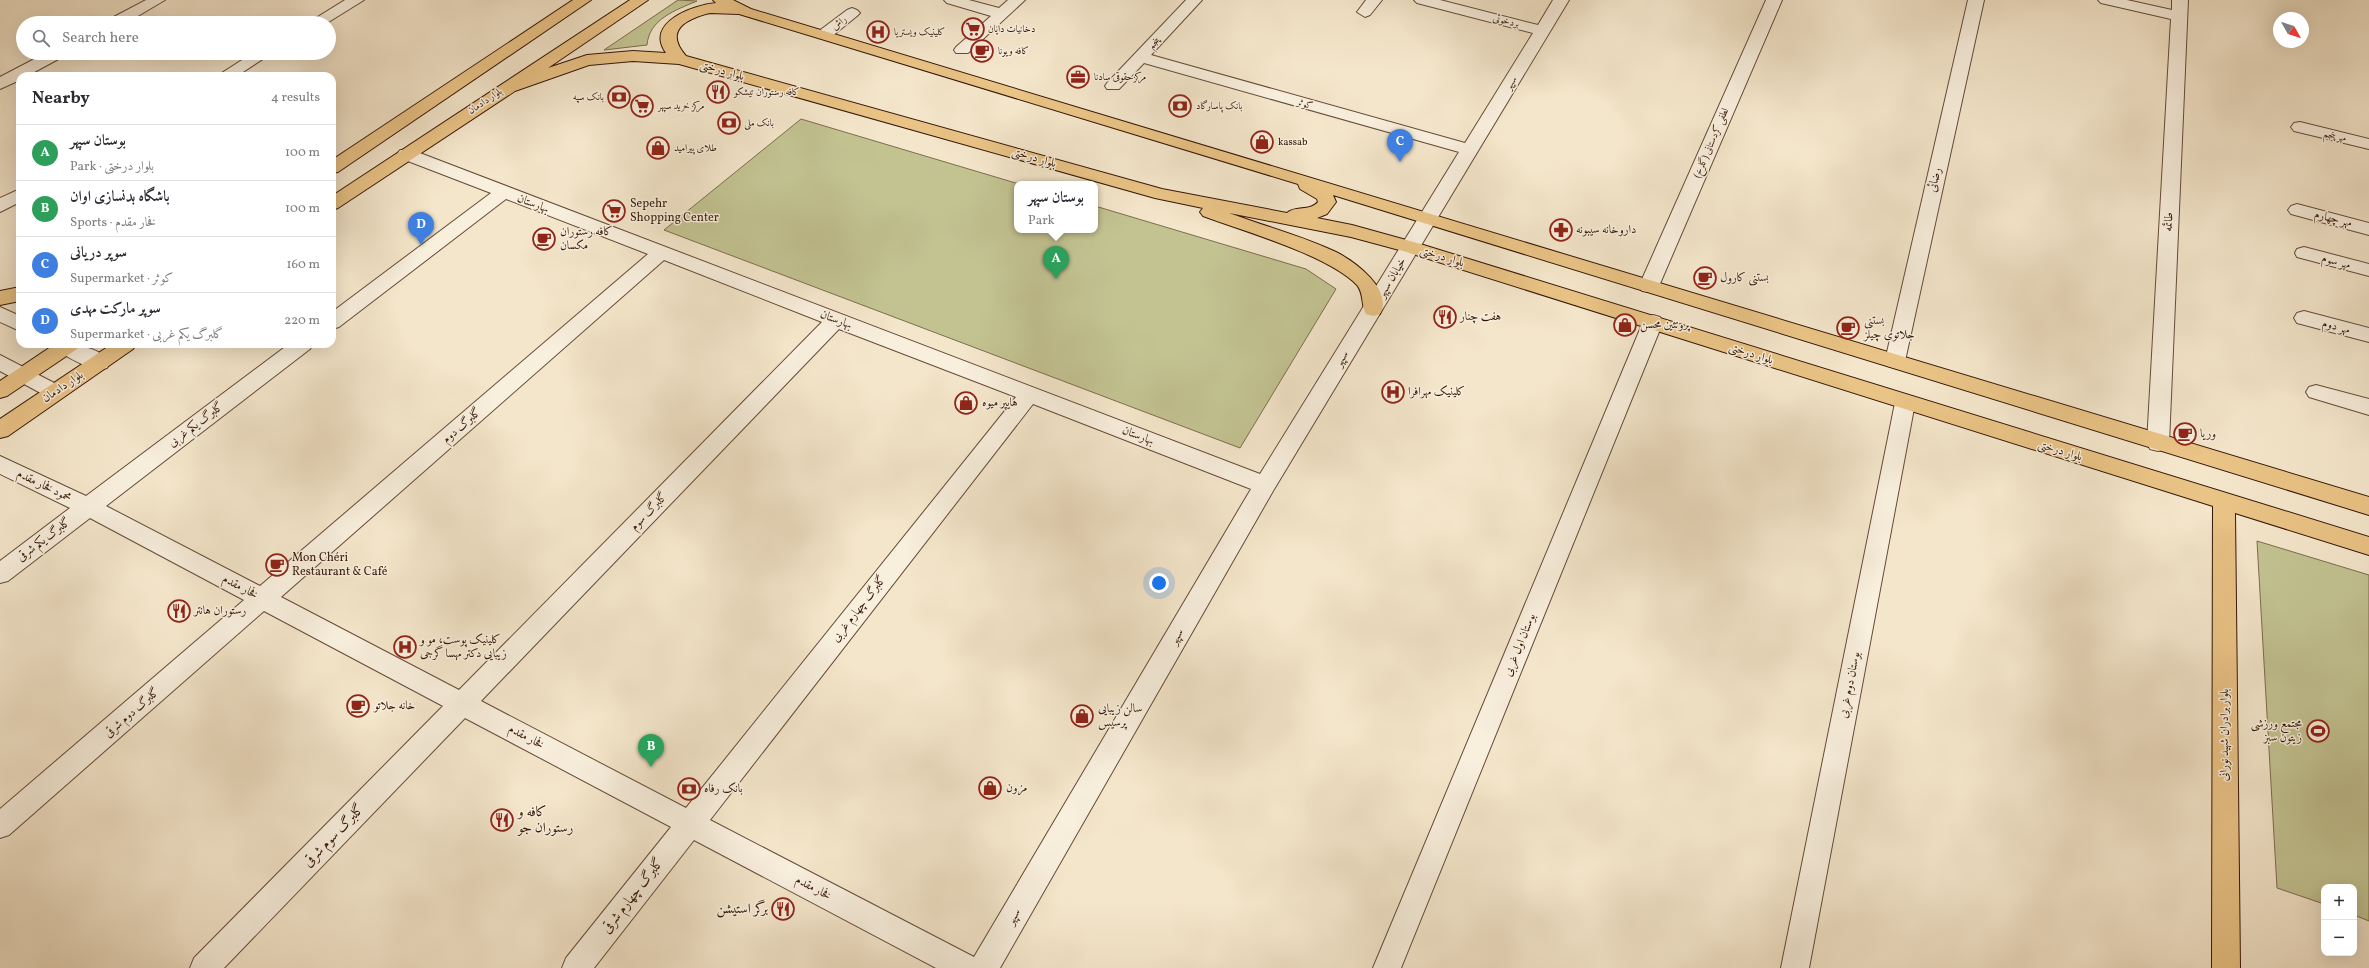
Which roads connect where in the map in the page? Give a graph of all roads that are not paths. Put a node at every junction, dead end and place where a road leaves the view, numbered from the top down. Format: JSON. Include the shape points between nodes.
{"nodes":[{"id":1,"x":157,"y":0,"type":"edge"},
{"id":2,"x":356,"y":0,"type":"edge"},
{"id":3,"x":583,"y":0,"type":"edge"},
{"id":4,"x":640,"y":0,"type":"edge"},
{"id":5,"x":721,"y":0,"type":"edge"},
{"id":6,"x":952,"y":0,"type":"edge"},
{"id":7,"x":1017,"y":0,"type":"edge"},
{"id":8,"x":1194,"y":0,"type":"edge"},
{"id":9,"x":1374,"y":0,"type":"edge"},
{"id":10,"x":1422,"y":0,"type":"edge"},
{"id":11,"x":1561,"y":0,"type":"edge"},
{"id":12,"x":1774,"y":0,"type":"edge"},
{"id":13,"x":1976,"y":0,"type":"edge"},
{"id":14,"x":2106,"y":0,"type":"edge"},
{"id":15,"x":2180,"y":8,"type":"edge"},
{"id":16,"x":746,"y":12,"type":"junction"},
{"id":17,"x":1365,"y":12,"type":"dead end"},
{"id":18,"x":852,"y":13,"type":"dead end"},
{"id":19,"x":1002,"y":14,"type":"junction"},
{"id":20,"x":127,"y":16,"type":"edge"},
{"id":21,"x":328,"y":16,"type":"edge"},
{"id":22,"x":1543,"y":31,"type":"junction"},
{"id":23,"x":825,"y":34,"type":"junction"},
{"id":24,"x":962,"y":50,"type":"dead end"},
{"id":25,"x":1141,"y":57,"type":"junction"},
{"id":26,"x":680,"y":59,"type":"junction"},
{"id":27,"x":45,"y":60,"type":"edge"},
{"id":28,"x":252,"y":60,"type":"edge"},
{"id":29,"x":22,"y":72,"type":"edge"},
{"id":30,"x":232,"y":72,"type":"edge"},
{"id":31,"x":16,"y":75,"type":"edge"},
{"id":32,"x":0,"y":84,"type":"edge"},
{"id":33,"x":1113,"y":86,"type":"dead end"},
{"id":34,"x":503,"y":89,"type":"junction"},
{"id":35,"x":2300,"y":127,"type":"dead end"},
{"id":36,"x":2369,"y":144,"type":"edge"},
{"id":37,"x":1470,"y":150,"type":"junction"},
{"id":38,"x":406,"y":154,"type":"junction"},
{"id":39,"x":336,"y":165,"type":"edge"},
{"id":40,"x":1282,"y":174,"type":"junction"},
{"id":41,"x":503,"y":193,"type":"junction"},
{"id":42,"x":1161,"y":194,"type":"junction"},
{"id":43,"x":16,"y":197,"type":"edge"},
{"id":44,"x":336,"y":201,"type":"edge"},
{"id":45,"x":0,"y":206,"type":"edge"},
{"id":46,"x":2297,"y":210,"type":"dead end"},
{"id":47,"x":1270,"y":214,"type":"junction"},
{"id":48,"x":1429,"y":218,"type":"junction"},
{"id":49,"x":2369,"y":229,"type":"edge"},
{"id":50,"x":1410,"y":247,"type":"junction"},
{"id":51,"x":661,"y":253,"type":"junction"},
{"id":52,"x":2304,"y":253,"type":"dead end"},
{"id":53,"x":1559,"y":259,"type":"junction"},
{"id":54,"x":2369,"y":270,"type":"edge"},
{"id":55,"x":1649,"y":286,"type":"junction"},
{"id":56,"x":1545,"y":287,"type":"junction"},
{"id":57,"x":16,"y":295,"type":"edge"},
{"id":58,"x":0,"y":298,"type":"edge"},
{"id":59,"x":1373,"y":309,"type":"junction"},
{"id":60,"x":0,"y":314,"type":"edge"},
{"id":61,"x":2304,"y":318,"type":"dead end"},
{"id":62,"x":336,"y":319,"type":"edge"},
{"id":63,"x":836,"y":320,"type":"junction"},
{"id":64,"x":16,"y":322,"type":"edge"},
{"id":65,"x":1653,"y":322,"type":"junction"},
{"id":66,"x":2369,"y":336,"type":"edge"},
{"id":67,"x":61,"y":348,"type":"edge"},
{"id":68,"x":71,"y":348,"type":"edge"},
{"id":69,"x":121,"y":348,"type":"edge"},
{"id":70,"x":298,"y":348,"type":"edge"},
{"id":71,"x":1895,"y":360,"type":"junction"},
{"id":72,"x":0,"y":362,"type":"edge"},
{"id":73,"x":100,"y":363,"type":"junction"},
{"id":74,"x":24,"y":375,"type":"junction"},
{"id":75,"x":0,"y":391,"type":"edge"},
{"id":76,"x":54,"y":392,"type":"junction"},
{"id":77,"x":2316,"y":392,"type":"dead end"},
{"id":78,"x":1029,"y":395,"type":"junction"},
{"id":79,"x":1905,"y":403,"type":"junction"},
{"id":80,"x":2369,"y":408,"type":"edge"},
{"id":81,"x":0,"y":430,"type":"edge"},
{"id":82,"x":2158,"y":443,"type":"junction"},
{"id":83,"x":0,"y":464,"type":"edge"},
{"id":84,"x":1265,"y":485,"type":"junction"},
{"id":85,"x":2224,"y":502,"type":"junction"},
{"id":86,"x":2369,"y":506,"type":"edge"},
{"id":87,"x":88,"y":507,"type":"junction"},
{"id":88,"x":2369,"y":546,"type":"edge"},
{"id":89,"x":0,"y":574,"type":"edge"},
{"id":90,"x":264,"y":599,"type":"junction"},
{"id":91,"x":463,"y":704,"type":"junction"},
{"id":92,"x":689,"y":823,"type":"junction"},
{"id":93,"x":0,"y":826,"type":"edge"},
{"id":94,"x":204,"y":968,"type":"edge"},
{"id":95,"x":576,"y":968,"type":"edge"},
{"id":96,"x":964,"y":968,"type":"edge"},
{"id":97,"x":984,"y":968,"type":"edge"},
{"id":98,"x":1387,"y":968,"type":"edge"},
{"id":99,"x":1795,"y":968,"type":"edge"},
{"id":100,"x":2226,"y":968,"type":"edge"}],
"edges":[{"from":1,"to":20,"type":"street"},
{"from":2,"to":21,"type":"street"},
{"from":3,"to":39,"type":"main road"},
{"from":4,"to":34,"type":"main road","name":"بلوار دادمان"},
{"from":5,"to":16,"type":"main road"},
{"from":6,"to":19,"type":"street"},
{"from":7,"to":19,"type":"street"},
{"from":8,"to":25,"type":"street","name":"پنجم"},
{"from":9,"to":17,"type":"street"},
{"from":10,"to":22,"type":"street","name":"بردخوئی"},
{"from":11,"to":22,"type":"street","name":"سپهر"},
{"from":12,"to":55,"type":"street","name":"لطفی کردستانی (گلرخ)"},
{"from":13,"to":71,"type":"street","name":"رضائی"},
{"from":14,"to":15,"type":"street"},
{"from":15,"to":82,"type":"street","name":"طائمه"},
{"from":16,"to":23,"type":"main road"},
{"from":16,"to":26,"type":"main road","via":[[707,9],[692,13],[678,21],[670,31],[668,39],[669,47]]},
{"from":18,"to":23,"type":"street","name":"راش"},
{"from":19,"to":24,"type":"street"},
{"from":22,"to":37,"type":"street","name":"سپهر"},
{"from":23,"to":40,"type":"main road"},
{"from":25,"to":33,"type":"street","name":"پنجم"},
{"from":25,"to":37,"type":"street","name":"کوثر"},
{"from":26,"to":34,"type":"main road","name":"بلوار درختی","via":[[633,56],[587,60]]},
{"from":26,"to":42,"type":"main road","name":"بلوار درختی"},
{"from":27,"to":29,"type":"street"},
{"from":28,"to":30,"type":"street"},
{"from":31,"to":32,"type":"street"},
{"from":34,"to":38,"type":"main road","name":"بلوار دادمان"},
{"from":35,"to":36,"type":"street","name":"مهر پنجم"},
{"from":37,"to":48,"type":"street","name":"سپهر"},
{"from":38,"to":41,"type":"street","name":"بهارستان"},
{"from":38,"to":44,"type":"main road","name":"بلوار دادمان"},
{"from":40,"to":47,"type":"main road","via":[[1314,189],[1325,196],[1327,202],[1324,209],[1316,214]]},
{"from":40,"to":48,"type":"main road"},
{"from":41,"to":51,"type":"street","name":"بهارستان"},
{"from":41,"to":62,"type":"street"},
{"from":42,"to":47,"type":"main road","name":"بلوار درختی"},
{"from":42,"to":59,"type":"main road","via":[[1330,257],[1364,281],[1370,293]]},
{"from":43,"to":45,"type":"street"},
{"from":46,"to":49,"type":"street","name":"مهر چهارم"},
{"from":47,"to":50,"type":"main road","name":"بلوار درختی","via":[[1352,231]]},
{"from":48,"to":50,"type":"street","name":"سپهر"},
{"from":48,"to":53,"type":"main road"},
{"from":50,"to":56,"type":"main road","name":"بلوار درختی"},
{"from":50,"to":59,"type":"street","name":"خیابان سپهر"},
{"from":51,"to":63,"type":"street","name":"بهارستان"},
{"from":51,"to":90,"type":"street","name":"گلبرگ دوم"},
{"from":52,"to":54,"type":"street","name":"مهر سوم"},
{"from":53,"to":55,"type":"main road"},
{"from":53,"to":56,"type":"main road"},
{"from":55,"to":71,"type":"main road"},
{"from":56,"to":65,"type":"main road","name":"بلوار درختی"},
{"from":57,"to":58,"type":"main road"},
{"from":59,"to":84,"type":"street","name":"سپهر"},
{"from":60,"to":64,"type":"street"},
{"from":61,"to":66,"type":"street","name":"مهر دوم"},
{"from":63,"to":78,"type":"street","name":"بهارستان"},
{"from":63,"to":91,"type":"street","name":"گلبرگ سوم"},
{"from":65,"to":79,"type":"main road","name":"بلوار درختی"},
{"from":65,"to":98,"type":"street","name":"بوستان اول غربی"},
{"from":67,"to":74,"type":"main road"},
{"from":68,"to":73,"type":"street"},
{"from":69,"to":73,"type":"main road","name":"بلوار دادمان"},
{"from":70,"to":87,"type":"street","name":"گلبرگ یکم غربی"},
{"from":71,"to":82,"type":"main road"},
{"from":72,"to":74,"type":"street"},
{"from":73,"to":76,"type":"main road","name":"بلوار دادمان"},
{"from":74,"to":75,"type":"main road"},
{"from":74,"to":76,"type":"street"},
{"from":76,"to":81,"type":"main road","name":"بلوار دادمان"},
{"from":77,"to":80,"type":"street"},
{"from":78,"to":84,"type":"street","name":"بهارستان"},
{"from":78,"to":92,"type":"street","name":"گلبرگ چهارم غربی"},
{"from":79,"to":85,"type":"main road","name":"بلوار درختی"},
{"from":79,"to":99,"type":"street","name":"بوستان دوم غربی"},
{"from":82,"to":86,"type":"main road"},
{"from":83,"to":87,"type":"street","name":"محمود فخار مقدم"},
{"from":84,"to":97,"type":"street","name":"سپهر"},
{"from":85,"to":88,"type":"main road","name":"بلوار درختی"},
{"from":85,"to":100,"type":"main road","name":"بلوار برادران شهید نورانی"},
{"from":87,"to":89,"type":"street","name":"گلبرگ یکم شرقی"},
{"from":87,"to":90,"type":"street","name":"فخار مقدم"},
{"from":90,"to":91,"type":"street","name":"فخار مقدم"},
{"from":90,"to":93,"type":"street","name":"گلبرگ دوم شرقی"},
{"from":91,"to":92,"type":"street","name":"فخار مقدم"},
{"from":91,"to":94,"type":"street","name":"گلبرگ سوم شرقی"},
{"from":92,"to":95,"type":"street","name":"گلبرگ چهارم شرقی"},
{"from":92,"to":96,"type":"street","name":"فخار مقدم"}]}
